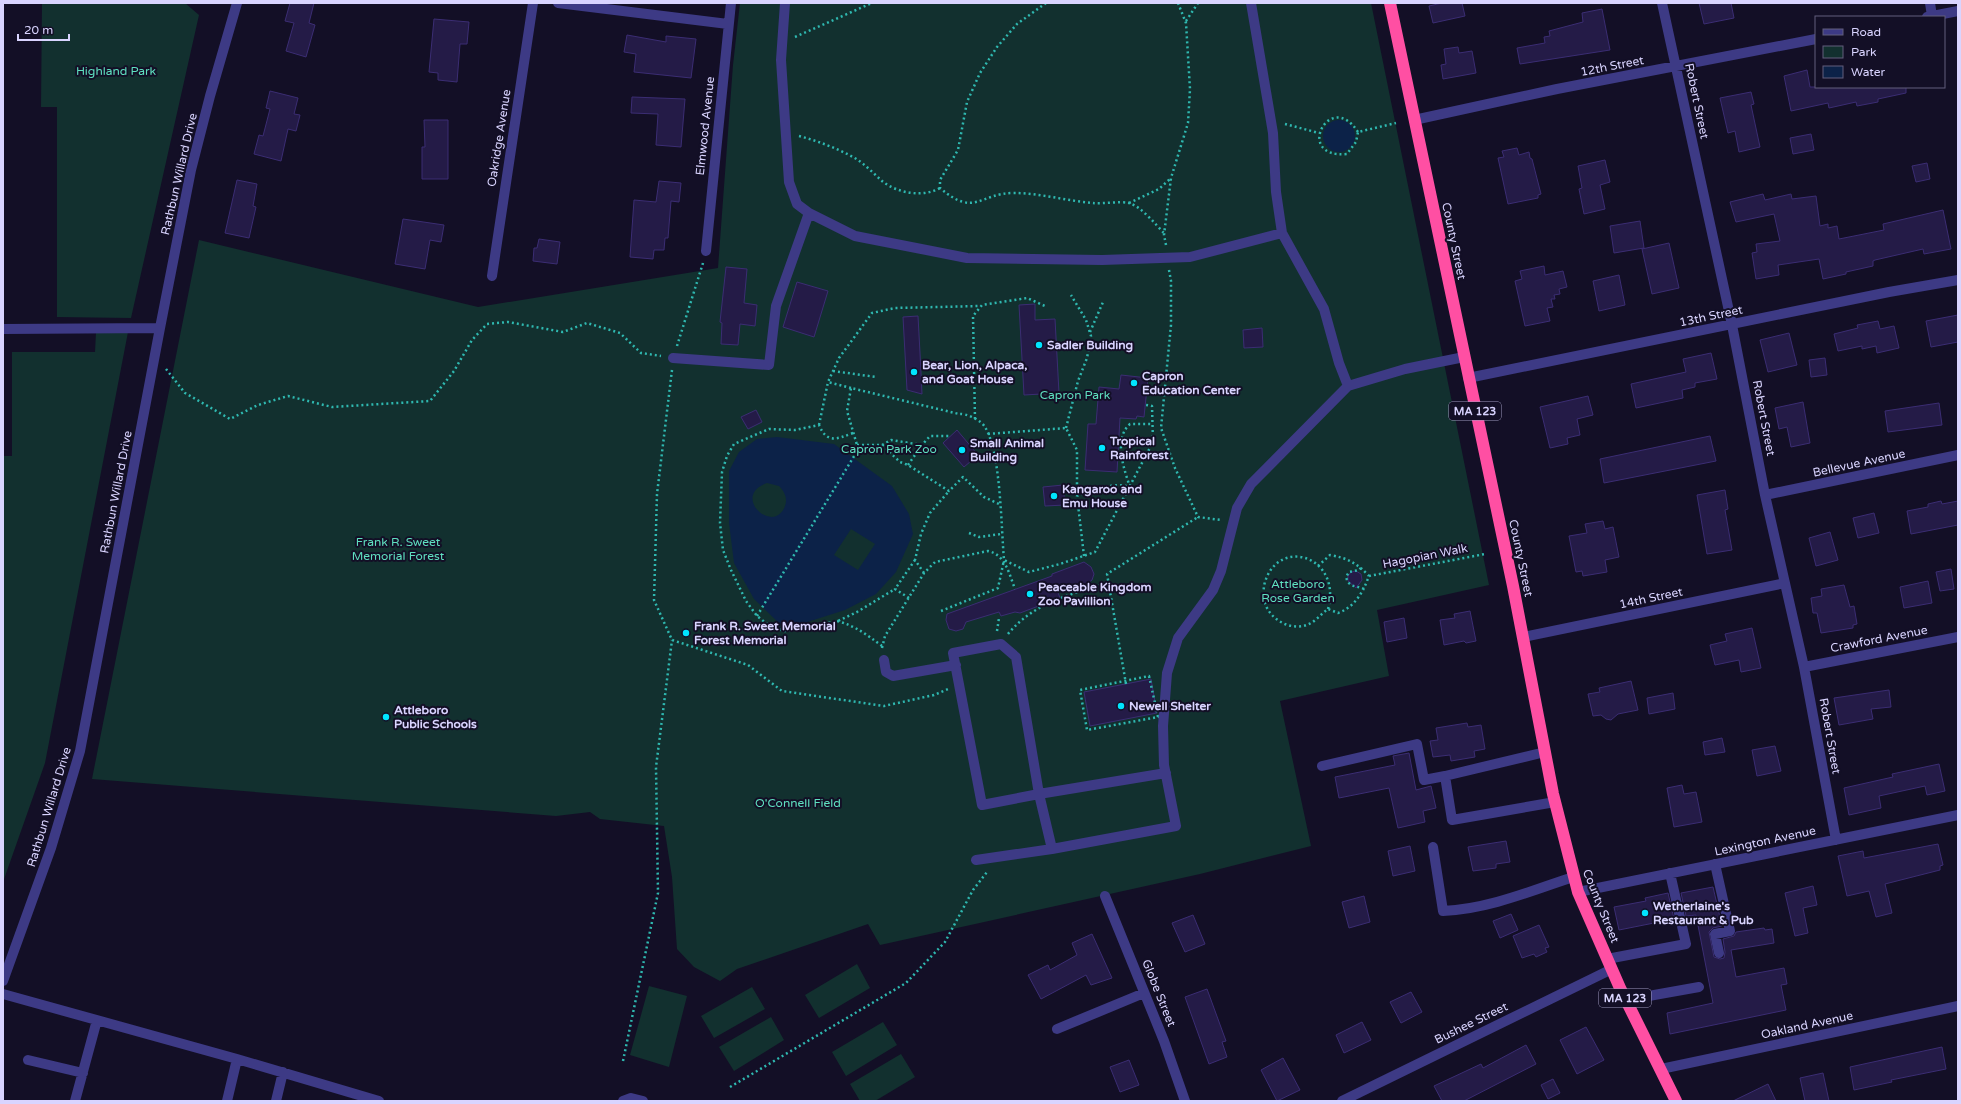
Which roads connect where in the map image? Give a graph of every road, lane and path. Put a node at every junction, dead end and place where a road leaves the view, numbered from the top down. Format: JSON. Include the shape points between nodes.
{"nodes":[{"id":1,"x":237,"y":3,"type":"edge"},
{"id":2,"x":533,"y":3,"type":"edge"},
{"id":3,"x":558,"y":3,"type":"edge"},
{"id":4,"x":730,"y":3,"type":"edge"},
{"id":5,"x":785,"y":3,"type":"edge"},
{"id":6,"x":872,"y":3,"type":"edge"},
{"id":7,"x":1046,"y":3,"type":"edge"},
{"id":8,"x":1178,"y":3,"type":"edge"},
{"id":9,"x":1198,"y":3,"type":"edge"},
{"id":10,"x":1251,"y":3,"type":"edge"},
{"id":11,"x":1390,"y":3,"type":"edge"},
{"id":12,"x":1662,"y":3,"type":"edge"},
{"id":13,"x":1930,"y":3,"type":"edge"},
{"id":14,"x":1958,"y":11,"type":"edge"},
{"id":15,"x":1929,"y":16,"type":"edge"},
{"id":16,"x":1934,"y":16,"type":"edge"},
{"id":17,"x":1186,"y":21,"type":"junction"},
{"id":18,"x":728,"y":24,"type":"junction"},
{"id":19,"x":1815,"y":39,"type":"edge"},
{"id":20,"x":782,"y":42,"type":"junction"},
{"id":21,"x":1676,"y":67,"type":"junction"},
{"id":22,"x":1271,"y":120,"type":"junction"},
{"id":23,"x":1414,"y":120,"type":"junction"},
{"id":24,"x":1396,"y":123,"type":"dead end"},
{"id":25,"x":785,"y":132,"type":"junction"},
{"id":26,"x":1358,"y":132,"type":"junction"},
{"id":27,"x":1319,"y":133,"type":"junction"},
{"id":28,"x":1171,"y":178,"type":"junction"},
{"id":29,"x":940,"y":188,"type":"junction"},
{"id":30,"x":1129,"y":203,"type":"junction"},
{"id":31,"x":809,"y":213,"type":"junction"},
{"id":32,"x":1282,"y":233,"type":"junction"},
{"id":33,"x":706,"y":251,"type":"joint"},
{"id":34,"x":1167,"y":258,"type":"junction"},
{"id":35,"x":492,"y":276,"type":"dead end"},
{"id":36,"x":1958,"y":280,"type":"edge"},
{"id":37,"x":1071,"y":295,"type":"dead end"},
{"id":38,"x":1103,"y":302,"type":"dead end"},
{"id":39,"x":980,"y":306,"type":"junction"},
{"id":40,"x":1045,"y":306,"type":"dead end"},
{"id":41,"x":1732,"y":325,"type":"junction"},
{"id":42,"x":160,"y":328,"type":"junction"},
{"id":43,"x":3,"y":329,"type":"edge"},
{"id":44,"x":1090,"y":332,"type":"junction"},
{"id":45,"x":1464,"y":357,"type":"junction"},
{"id":46,"x":673,"y":358,"type":"junction"},
{"id":47,"x":164,"y":367,"type":"dead end"},
{"id":48,"x":833,"y":371,"type":"junction"},
{"id":49,"x":876,"y":377,"type":"dead end"},
{"id":50,"x":1468,"y":378,"type":"junction"},
{"id":51,"x":828,"y":382,"type":"junction"},
{"id":52,"x":1348,"y":386,"type":"junction"},
{"id":53,"x":851,"y":388,"type":"junction"},
{"id":54,"x":1146,"y":405,"type":"dead end"},
{"id":55,"x":975,"y":419,"type":"junction"},
{"id":56,"x":1153,"y":424,"type":"junction"},
{"id":57,"x":819,"y":425,"type":"junction"},
{"id":58,"x":1066,"y":428,"type":"junction"},
{"id":59,"x":853,"y":433,"type":"junction"},
{"id":60,"x":988,"y":434,"type":"junction"},
{"id":61,"x":951,"y":436,"type":"dead end"},
{"id":62,"x":857,"y":445,"type":"junction"},
{"id":63,"x":882,"y":445,"type":"junction"},
{"id":64,"x":922,"y":445,"type":"junction"},
{"id":65,"x":1958,"y":455,"type":"edge"},
{"id":66,"x":908,"y":465,"type":"junction"},
{"id":67,"x":1130,"y":487,"type":"junction"},
{"id":68,"x":949,"y":491,"type":"junction"},
{"id":69,"x":1766,"y":495,"type":"junction"},
{"id":70,"x":1077,"y":496,"type":"junction"},
{"id":71,"x":999,"y":504,"type":"junction"},
{"id":72,"x":1198,"y":517,"type":"junction"},
{"id":73,"x":1234,"y":522,"type":"junction"},
{"id":74,"x":970,"y":533,"type":"dead end"},
{"id":75,"x":1002,"y":534,"type":"junction"},
{"id":76,"x":1485,"y":554,"type":"dead end"},
{"id":77,"x":1084,"y":556,"type":"junction"},
{"id":78,"x":915,"y":560,"type":"junction"},
{"id":79,"x":1004,"y":560,"type":"junction"},
{"id":80,"x":1318,"y":566,"type":"junction"},
{"id":81,"x":1361,"y":568,"type":"junction"},
{"id":82,"x":924,"y":573,"type":"junction"},
{"id":83,"x":1369,"y":576,"type":"junction"},
{"id":84,"x":1108,"y":582,"type":"junction"},
{"id":85,"x":1785,"y":583,"type":"junction"},
{"id":86,"x":895,"y":589,"type":"junction"},
{"id":87,"x":1015,"y":589,"type":"dead end"},
{"id":88,"x":1364,"y":589,"type":"junction"},
{"id":89,"x":909,"y":598,"type":"junction"},
{"id":90,"x":1328,"y":609,"type":"junction"},
{"id":91,"x":941,"y":611,"type":"dead end"},
{"id":92,"x":757,"y":616,"type":"junction"},
{"id":93,"x":999,"y":618,"type":"dead end"},
{"id":94,"x":837,"y":621,"type":"junction"},
{"id":95,"x":1523,"y":637,"type":"junction"},
{"id":96,"x":1958,"y":637,"type":"edge"},
{"id":97,"x":672,"y":640,"type":"junction"},
{"id":98,"x":882,"y":646,"type":"junction"},
{"id":99,"x":884,"y":660,"type":"joint"},
{"id":100,"x":956,"y":665,"type":"junction"},
{"id":101,"x":1804,"y":667,"type":"junction"},
{"id":102,"x":1126,"y":680,"type":"junction"},
{"id":103,"x":959,"y":683,"type":"junction"},
{"id":104,"x":1126,"y":684,"type":"dead end"},
{"id":105,"x":1545,"y":752,"type":"junction"},
{"id":106,"x":1322,"y":766,"type":"dead end"},
{"id":107,"x":1166,"y":773,"type":"junction"},
{"id":108,"x":1445,"y":776,"type":"junction"},
{"id":109,"x":1038,"y":794,"type":"junction"},
{"id":110,"x":1555,"y":802,"type":"junction"},
{"id":111,"x":1958,"y":815,"type":"edge"},
{"id":112,"x":1836,"y":840,"type":"junction"},
{"id":113,"x":1433,"y":847,"type":"dead end"},
{"id":114,"x":1052,"y":849,"type":"junction"},
{"id":115,"x":998,"y":857,"type":"junction"},
{"id":116,"x":976,"y":860,"type":"dead end"},
{"id":117,"x":1715,"y":864,"type":"junction"},
{"id":118,"x":1670,"y":873,"type":"junction"},
{"id":119,"x":1573,"y":877,"type":"junction"},
{"id":120,"x":1578,"y":892,"type":"junction"},
{"id":121,"x":1105,"y":896,"type":"dead end"},
{"id":122,"x":1719,"y":953,"type":"dead end"},
{"id":123,"x":1609,"y":964,"type":"junction"},
{"id":124,"x":3,"y":980,"type":"edge"},
{"id":125,"x":1698,"y":987,"type":"dead end"},
{"id":126,"x":1144,"y":993,"type":"junction"},
{"id":127,"x":3,"y":994,"type":"edge"},
{"id":128,"x":1628,"y":1005,"type":"junction"},
{"id":129,"x":1958,"y":1006,"type":"edge"},
{"id":130,"x":97,"y":1020,"type":"junction"},
{"id":131,"x":1057,"y":1028,"type":"dead end"},
{"id":132,"x":237,"y":1059,"type":"junction"},
{"id":133,"x":28,"y":1060,"type":"dead end"},
{"id":134,"x":623,"y":1061,"type":"dead end"},
{"id":135,"x":1661,"y":1070,"type":"junction"},
{"id":136,"x":283,"y":1072,"type":"junction"},
{"id":137,"x":83,"y":1074,"type":"junction"},
{"id":138,"x":730,"y":1087,"type":"dead end"},
{"id":139,"x":75,"y":1101,"type":"edge"},
{"id":140,"x":227,"y":1101,"type":"edge"},
{"id":141,"x":276,"y":1101,"type":"edge"},
{"id":142,"x":379,"y":1101,"type":"edge"},
{"id":143,"x":623,"y":1101,"type":"edge"},
{"id":144,"x":643,"y":1101,"type":"edge"},
{"id":145,"x":1185,"y":1101,"type":"edge"},
{"id":146,"x":1342,"y":1101,"type":"edge"},
{"id":147,"x":1676,"y":1101,"type":"edge"}],
"edges":[{"from":1,"to":42,"type":"street","name":"Rathbun Willard Drive","via":[[191,170]]},
{"from":2,"to":35,"type":"street","name":"Oakridge Avenue"},
{"from":3,"to":18,"type":"street"},
{"from":4,"to":18,"type":"street","name":"Elmwood Avenue"},
{"from":5,"to":20,"type":"street"},
{"from":6,"to":20,"type":"path"},
{"from":7,"to":29,"type":"path","via":[[1017,24],[997,47],[980,73],[967,102],[958,150],[940,180]]},
{"from":8,"to":17,"type":"path"},
{"from":9,"to":17,"type":"path"},
{"from":10,"to":22,"type":"street"},
{"from":11,"to":23,"type":"highway","name":"County Street","number":"MA 123"},
{"from":12,"to":21,"type":"street","name":"Robert Street"},
{"from":13,"to":15,"type":"street"},
{"from":14,"to":16,"type":"street"},
{"from":17,"to":28,"type":"path","via":[[1190,89],[1188,123]]},
{"from":18,"to":33,"type":"street","name":"Elmwood Avenue"},
{"from":19,"to":21,"type":"street","name":"12th Street"},
{"from":20,"to":25,"type":"street"},
{"from":21,"to":23,"type":"street","name":"12th Street","via":[[1557,89]]},
{"from":21,"to":41,"type":"street","name":"Robert Street"},
{"from":22,"to":27,"type":"path"},
{"from":22,"to":32,"type":"street"},
{"from":23,"to":45,"type":"highway","name":"County Street","number":"MA 123"},
{"from":24,"to":26,"type":"path"},
{"from":25,"to":29,"type":"path","via":[[818,141],[855,158],[884,182],[905,192],[931,194]]},
{"from":25,"to":31,"type":"street","via":[[789,182],[797,204]]},
{"from":26,"to":27,"type":"path","via":[[1350,122],[1337,118],[1328,119]]},
{"from":26,"to":27,"type":"path","via":[[1353,148],[1347,154],[1330,153],[1322,147]]},
{"from":28,"to":30,"type":"path","via":[[1159,189]]},
{"from":28,"to":30,"type":"path","via":[[1165,233],[1137,207]]},
{"from":29,"to":30,"type":"path","via":[[951,198],[967,203],[1014,193],[1094,204]]},
{"from":31,"to":34,"type":"street","via":[[855,236],[967,258]]},
{"from":31,"to":46,"type":"street","via":[[776,306],[769,365]]},
{"from":32,"to":34,"type":"street","via":[[1190,257]]},
{"from":32,"to":52,"type":"street","via":[[1324,309]]},
{"from":33,"to":46,"type":"path"},
{"from":34,"to":72,"type":"path","via":[[1171,281],[1171,325],[1161,428],[1175,468]]},
{"from":36,"to":41,"type":"street","name":"13th Street"},
{"from":37,"to":44,"type":"path"},
{"from":38,"to":44,"type":"path"},
{"from":39,"to":40,"type":"path","via":[[1026,298]]},
{"from":39,"to":48,"type":"path","via":[[894,308],[872,313],[839,358]]},
{"from":39,"to":55,"type":"path","via":[[973,316]]},
{"from":41,"to":50,"type":"street","name":"13th Street"},
{"from":41,"to":69,"type":"street","name":"Robert Street"},
{"from":42,"to":43,"type":"street"},
{"from":42,"to":124,"type":"street","name":"Rathbun Willard Drive","via":[[80,751],[51,848]]},
{"from":44,"to":58,"type":"path","via":[[1087,358],[1078,381]]},
{"from":45,"to":50,"type":"highway","name":"County Street","number":"MA 123"},
{"from":45,"to":52,"type":"street"},
{"from":46,"to":47,"type":"path","via":[[641,353],[620,333],[587,323],[563,332],[508,322],[487,324],[472,340],[454,371],[430,400],[332,407],[288,396],[258,404],[230,419],[185,393]]},
{"from":46,"to":97,"type":"path","via":[[657,494],[654,600]]},
{"from":48,"to":49,"type":"path"},
{"from":48,"to":51,"type":"path"},
{"from":50,"to":95,"type":"highway","name":"County Street","number":"MA 123"},
{"from":51,"to":53,"type":"path"},
{"from":51,"to":57,"type":"path"},
{"from":52,"to":73,"type":"street","via":[[1251,484],[1237,508]]},
{"from":53,"to":55,"type":"path","via":[[959,414],[965,413]]},
{"from":53,"to":59,"type":"path","via":[[847,411]]},
{"from":54,"to":56,"type":"path","via":[[1152,406]]},
{"from":55,"to":60,"type":"path","via":[[984,425]]},
{"from":56,"to":67,"type":"path","via":[[1154,442]]},
{"from":56,"to":67,"type":"path","via":[[1130,424],[1124,429],[1122,462]]},
{"from":57,"to":59,"type":"path","via":[[822,433],[829,438],[840,438]]},
{"from":57,"to":92,"type":"path","via":[[795,430],[769,429],[734,444],[727,456],[722,472],[722,550],[746,601]]},
{"from":58,"to":60,"type":"path"},
{"from":58,"to":70,"type":"path","via":[[1077,450]]},
{"from":59,"to":62,"type":"path"},
{"from":60,"to":71,"type":"path","via":[[994,449]]},
{"from":61,"to":64,"type":"path","via":[[930,436]]},
{"from":62,"to":63,"type":"path"},
{"from":62,"to":92,"type":"path","via":[[856,453]]},
{"from":63,"to":64,"type":"path","via":[[891,440]]},
{"from":63,"to":66,"type":"path","via":[[900,462]]},
{"from":64,"to":66,"type":"path"},
{"from":65,"to":69,"type":"street","name":"Bellevue Avenue"},
{"from":66,"to":68,"type":"path"},
{"from":67,"to":70,"type":"path","via":[[1122,484]]},
{"from":67,"to":77,"type":"path","via":[[1095,552]]},
{"from":68,"to":71,"type":"path","via":[[963,477],[984,497]]},
{"from":68,"to":78,"type":"path","via":[[930,513]]},
{"from":69,"to":85,"type":"street","name":"Robert Street"},
{"from":70,"to":77,"type":"path"},
{"from":71,"to":75,"type":"path"},
{"from":72,"to":73,"type":"path"},
{"from":72,"to":84,"type":"path","via":[[1107,574]]},
{"from":73,"to":107,"type":"street","via":[[1219,578],[1178,638],[1170,659],[1163,726]]},
{"from":74,"to":75,"type":"path","via":[[979,537]]},
{"from":75,"to":79,"type":"path"},
{"from":76,"to":83,"type":"path","name":"Hagopian Walk"},
{"from":77,"to":79,"type":"path","via":[[1029,572]]},
{"from":78,"to":82,"type":"path"},
{"from":78,"to":86,"type":"path"},
{"from":79,"to":82,"type":"path","via":[[996,552],[988,551],[935,562]]},
{"from":79,"to":87,"type":"path"},
{"from":79,"to":91,"type":"path","via":[[998,588]]},
{"from":80,"to":81,"type":"path","via":[[1330,555],[1345,558]]},
{"from":80,"to":90,"type":"path","via":[[1327,575],[1331,587]]},
{"from":80,"to":90,"type":"path","via":[[1301,556],[1277,562],[1269,570],[1263,599],[1267,610],[1277,621],[1292,626],[1308,624]]},
{"from":81,"to":83,"type":"path"},
{"from":81,"to":88,"type":"path","via":[[1349,572],[1346,576],[1352,586]]},
{"from":82,"to":89,"type":"path"},
{"from":83,"to":88,"type":"path"},
{"from":84,"to":93,"type":"path","via":[[1038,607],[1018,621],[1007,634],[997,633]]},
{"from":84,"to":102,"type":"path"},
{"from":85,"to":95,"type":"street","name":"14th Street"},
{"from":85,"to":101,"type":"street","name":"Robert Street"},
{"from":86,"to":89,"type":"path"},
{"from":86,"to":94,"type":"path"},
{"from":88,"to":90,"type":"path","via":[[1345,610],[1338,613]]},
{"from":89,"to":98,"type":"path","via":[[885,636]]},
{"from":92,"to":94,"type":"path","via":[[770,627],[785,631]]},
{"from":94,"to":98,"type":"path","via":[[851,624]]},
{"from":95,"to":105,"type":"highway","name":"County Street","number":"MA 123"},
{"from":96,"to":101,"type":"street","name":"Crawford Avenue"},
{"from":97,"to":103,"type":"path","via":[[748,665],[782,691],[884,706],[934,694]]},
{"from":97,"to":134,"type":"path","via":[[656,767],[658,893]]},
{"from":98,"to":99,"type":"path"},
{"from":99,"to":100,"type":"street","via":[[886,672],[893,676]]},
{"from":100,"to":103,"type":"street"},
{"from":100,"to":109,"type":"street","via":[[953,653],[1001,644],[1016,657]]},
{"from":101,"to":112,"type":"street","name":"Robert Street"},
{"from":102,"to":102,"type":"path","via":[[1080,690],[1088,730],[1158,716],[1149,676]]},
{"from":102,"to":104,"type":"path"},
{"from":103,"to":109,"type":"street","via":[[982,805]]},
{"from":105,"to":108,"type":"street"},
{"from":105,"to":110,"type":"highway","name":"County Street","number":"MA 123"},
{"from":106,"to":108,"type":"street","via":[[1417,744],[1424,780]]},
{"from":107,"to":109,"type":"street"},
{"from":107,"to":114,"type":"street","via":[[1176,826]]},
{"from":108,"to":110,"type":"street","via":[[1452,820]]},
{"from":109,"to":114,"type":"street"},
{"from":110,"to":119,"type":"highway","name":"County Street","number":"MA 123"},
{"from":111,"to":112,"type":"street","name":"Lexington Avenue"},
{"from":112,"to":117,"type":"street","name":"Lexington Avenue"},
{"from":113,"to":119,"type":"street","via":[[1443,912],[1516,897]]},
{"from":114,"to":115,"type":"street"},
{"from":115,"to":116,"type":"street"},
{"from":115,"to":138,"type":"path","via":[[973,890],[945,942],[906,983]]},
{"from":117,"to":118,"type":"street","name":"Lexington Avenue"},
{"from":117,"to":122,"type":"street","via":[[1730,931],[1715,934]]},
{"from":118,"to":120,"type":"street","name":"Lexington Avenue"},
{"from":118,"to":123,"type":"street","name":"Bushee Street","via":[[1686,944]]},
{"from":119,"to":120,"type":"highway","name":"County Street","number":"MA 123"},
{"from":120,"to":123,"type":"highway","name":"County Street","number":"MA 123"},
{"from":121,"to":126,"type":"street","name":"Globe Street"},
{"from":123,"to":128,"type":"highway","name":"County Street","number":"MA 123"},
{"from":123,"to":146,"type":"street","name":"Bushee Street"},
{"from":125,"to":128,"type":"street","via":[[1643,997]]},
{"from":126,"to":131,"type":"street"},
{"from":126,"to":145,"type":"street","name":"Globe Street"},
{"from":127,"to":130,"type":"street"},
{"from":128,"to":135,"type":"highway","name":"County Street","number":"MA 123"},
{"from":129,"to":135,"type":"street","name":"Oakland Avenue"},
{"from":130,"to":132,"type":"street"},
{"from":130,"to":137,"type":"street"},
{"from":132,"to":136,"type":"street"},
{"from":132,"to":140,"type":"street"},
{"from":133,"to":137,"type":"street"},
{"from":135,"to":147,"type":"highway","name":"County Street","number":"MA 123"},
{"from":136,"to":141,"type":"street"},
{"from":136,"to":142,"type":"street"},
{"from":137,"to":139,"type":"street"},
{"from":143,"to":144,"type":"street","via":[[631,1098]]}]}
